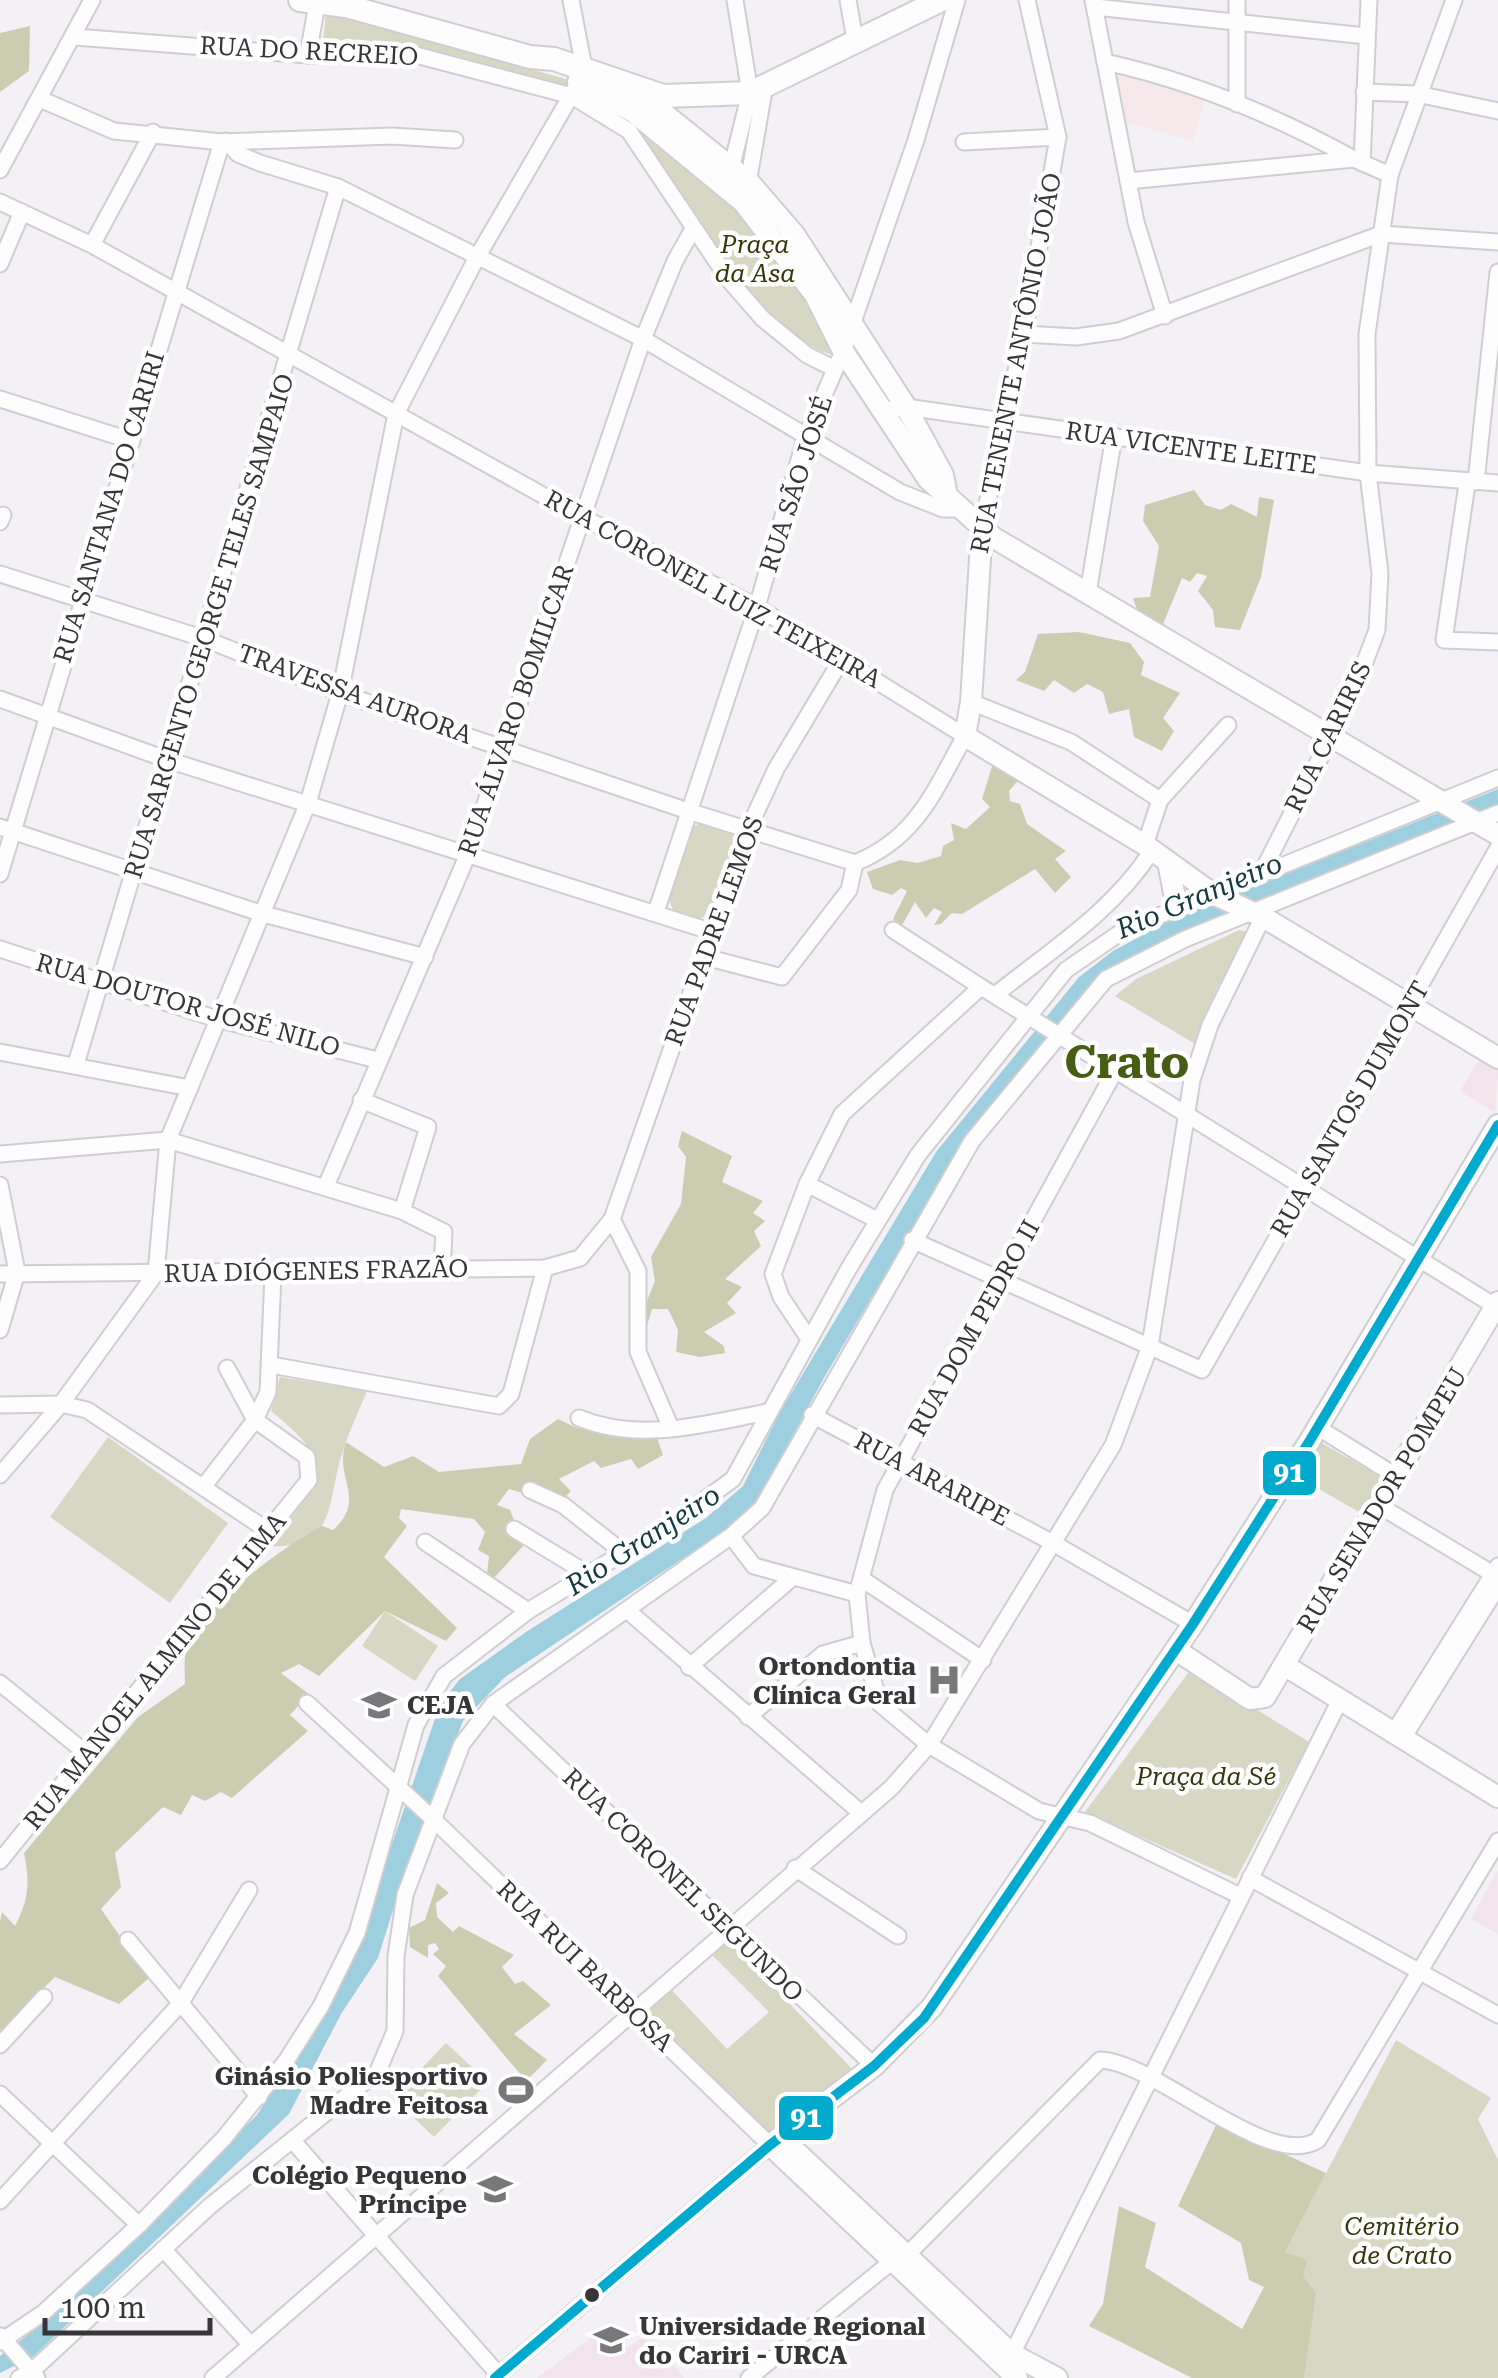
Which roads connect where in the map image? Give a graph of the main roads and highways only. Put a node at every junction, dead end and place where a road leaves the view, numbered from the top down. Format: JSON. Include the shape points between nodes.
{"nodes":[{"id":1,"x":941,"y":0,"type":"edge"},
{"id":2,"x":308,"y":2,"type":"edge"},
{"id":3,"x":634,"y":100,"type":"junction"},
{"id":4,"x":746,"y":192,"type":"junction"},
{"id":5,"x":896,"y":409,"type":"junction"},
{"id":6,"x":982,"y":527,"type":"junction"},
{"id":7,"x":965,"y":736,"type":"joint"},
{"id":8,"x":1498,"y":835,"type":"edge"},
{"id":9,"x":1155,"y":853,"type":"junction"},
{"id":10,"x":1177,"y":908,"type":"road end"},
{"id":11,"x":1498,"y":1058,"type":"edge"},
{"id":12,"x":1498,"y":1125,"type":"edge"},
{"id":13,"x":1497,"y":1305,"type":"edge"},
{"id":14,"x":1176,"y":1650,"type":"junction"},
{"id":15,"x":1284,"y":1665,"type":"junction"},
{"id":16,"x":1498,"y":1797,"type":"edge"},
{"id":17,"x":1005,"y":2359,"type":"junction"},
{"id":18,"x":1017,"y":2378,"type":"edge"},
{"id":19,"x":1057,"y":2378,"type":"edge"}],
"edges":[{"from":1,"to":3,"type":"highway","via":[[758,89]]},
{"from":2,"to":3,"type":"highway","via":[[346,6],[530,57]]},
{"from":3,"to":4,"type":"main road"},
{"from":4,"to":5,"type":"main road","via":[[802,246]]},
{"from":4,"to":5,"type":"main road","via":[[815,295],[839,360]]},
{"from":5,"to":6,"type":"main road","via":[[943,475],[946,491]]},
{"from":6,"to":7,"type":"main road","name":"RUA TENENTE ANTÔNIO JOÃO"},
{"from":6,"to":8,"type":"main road"},
{"from":7,"to":9,"type":"main road","name":"RUA CORONEL LUIZ TEIXEIRA"},
{"from":9,"to":10,"type":"main road"},
{"from":9,"to":11,"type":"main road","name":"RUA CORONEL LUIZ TEIXEIRA","via":[[1213,894],[1258,914]]},
{"from":12,"to":14,"type":"main road"},
{"from":13,"to":15,"type":"main road","name":"RUA SENADOR POMPEU"},
{"from":14,"to":15,"type":"main road","name":"RUA SENADOR POMPEU","via":[[1258,1701]]},
{"from":14,"to":17,"type":"main road","via":[[924,2018],[777,2142]]},
{"from":15,"to":16,"type":"main road"},
{"from":17,"to":18,"type":"main road"},
{"from":17,"to":19,"type":"main road"}]}
